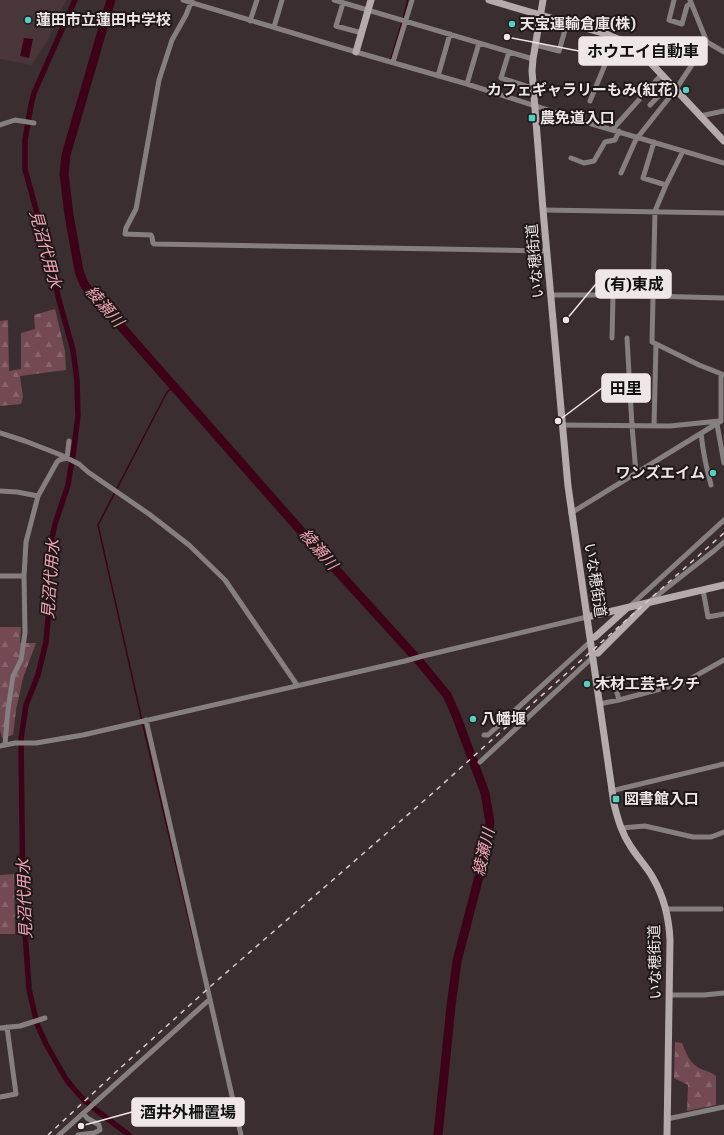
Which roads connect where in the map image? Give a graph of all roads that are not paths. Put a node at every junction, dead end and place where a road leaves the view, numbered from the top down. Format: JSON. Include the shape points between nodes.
{"nodes":[{"id":1,"x":183,"y":0,"type":"edge"},
{"id":2,"x":257,"y":0,"type":"edge"},
{"id":3,"x":282,"y":0,"type":"edge"},
{"id":4,"x":334,"y":0,"type":"edge"},
{"id":5,"x":371,"y":0,"type":"edge"},
{"id":6,"x":412,"y":0,"type":"edge"},
{"id":7,"x":489,"y":0,"type":"edge"},
{"id":8,"x":543,"y":0,"type":"edge"},
{"id":9,"x":674,"y":0,"type":"edge"},
{"id":10,"x":192,"y":1,"type":"edge"},
{"id":11,"x":690,"y":2,"type":"edge"},
{"id":12,"x":343,"y":3,"type":"junction"},
{"id":13,"x":368,"y":10,"type":"junction"},
{"id":14,"x":541,"y":16,"type":"junction"},
{"id":15,"x":250,"y":21,"type":"junction"},
{"id":16,"x":405,"y":21,"type":"junction"},
{"id":17,"x":567,"y":23,"type":"junction"},
{"id":18,"x":274,"y":28,"type":"junction"},
{"id":19,"x":362,"y":33,"type":"junction"},
{"id":20,"x":450,"y":34,"type":"junction"},
{"id":21,"x":616,"y":38,"type":"junction"},
{"id":22,"x":479,"y":42,"type":"junction"},
{"id":23,"x":707,"y":42,"type":"junction"},
{"id":24,"x":536,"y":45,"type":"junction"},
{"id":25,"x":356,"y":52,"type":"junction"},
{"id":26,"x":509,"y":52,"type":"junction"},
{"id":27,"x":724,"y":52,"type":"edge"},
{"id":28,"x":533,"y":59,"type":"junction"},
{"id":29,"x":393,"y":62,"type":"junction"},
{"id":30,"x":662,"y":74,"type":"junction"},
{"id":31,"x":438,"y":76,"type":"junction"},
{"id":32,"x":467,"y":84,"type":"junction"},
{"id":33,"x":673,"y":86,"type":"junction"},
{"id":34,"x":534,"y":87,"type":"junction"},
{"id":35,"x":590,"y":101,"type":"dead end"},
{"id":36,"x":650,"y":104,"type":"dead end"},
{"id":37,"x":535,"y":106,"type":"junction"},
{"id":38,"x":724,"y":112,"type":"edge"},
{"id":39,"x":700,"y":116,"type":"junction"},
{"id":40,"x":33,"y":123,"type":"dead end"},
{"id":41,"x":0,"y":125,"type":"edge"},
{"id":42,"x":612,"y":130,"type":"junction"},
{"id":43,"x":619,"y":131,"type":"junction"},
{"id":44,"x":637,"y":137,"type":"junction"},
{"id":45,"x":724,"y":141,"type":"edge"},
{"id":46,"x":654,"y":142,"type":"junction"},
{"id":47,"x":683,"y":151,"type":"junction"},
{"id":48,"x":571,"y":158,"type":"dead end"},
{"id":49,"x":724,"y":163,"type":"edge"},
{"id":50,"x":621,"y":173,"type":"dead end"},
{"id":51,"x":666,"y":185,"type":"junction"},
{"id":52,"x":544,"y":210,"type":"junction"},
{"id":53,"x":655,"y":211,"type":"junction"},
{"id":54,"x":724,"y":213,"type":"edge"},
{"id":55,"x":547,"y":250,"type":"junction"},
{"id":56,"x":551,"y":295,"type":"junction"},
{"id":57,"x":613,"y":295,"type":"junction"},
{"id":58,"x":653,"y":296,"type":"junction"},
{"id":59,"x":724,"y":298,"type":"edge"},
{"id":60,"x":612,"y":338,"type":"dead end"},
{"id":61,"x":627,"y":338,"type":"dead end"},
{"id":62,"x":656,"y":344,"type":"junction"},
{"id":63,"x":722,"y":374,"type":"edge"},
{"id":64,"x":720,"y":422,"type":"edge"},
{"id":65,"x":562,"y":425,"type":"junction"},
{"id":66,"x":632,"y":426,"type":"junction"},
{"id":67,"x":654,"y":426,"type":"junction"},
{"id":68,"x":0,"y":433,"type":"edge"},
{"id":69,"x":701,"y":433,"type":"junction"},
{"id":70,"x":69,"y":441,"type":"dead end"},
{"id":71,"x":68,"y":459,"type":"junction"},
{"id":72,"x":724,"y":463,"type":"edge"},
{"id":73,"x":636,"y":473,"type":"junction"},
{"id":74,"x":711,"y":485,"type":"dead end"},
{"id":75,"x":0,"y":490,"type":"edge"},
{"id":76,"x":38,"y":496,"type":"junction"},
{"id":77,"x":571,"y":512,"type":"junction"},
{"id":78,"x":724,"y":520,"type":"edge"},
{"id":79,"x":724,"y":542,"type":"edge"},
{"id":80,"x":0,"y":576,"type":"edge"},
{"id":81,"x":24,"y":576,"type":"junction"},
{"id":82,"x":724,"y":585,"type":"edge"},
{"id":83,"x":703,"y":590,"type":"junction"},
{"id":84,"x":648,"y":603,"type":"junction"},
{"id":85,"x":628,"y":608,"type":"junction"},
{"id":86,"x":724,"y":614,"type":"edge"},
{"id":87,"x":587,"y":617,"type":"junction"},
{"id":88,"x":593,"y":639,"type":"junction"},
{"id":89,"x":596,"y":655,"type":"junction"},
{"id":90,"x":724,"y":660,"type":"edge"},
{"id":91,"x":596,"y":682,"type":"junction"},
{"id":92,"x":297,"y":685,"type":"junction"},
{"id":93,"x":618,"y":700,"type":"junction"},
{"id":94,"x":599,"y":704,"type":"junction"},
{"id":95,"x":146,"y":720,"type":"junction"},
{"id":96,"x":484,"y":735,"type":"dead end"},
{"id":97,"x":3,"y":745,"type":"edge"},
{"id":98,"x":480,"y":762,"type":"dead end"},
{"id":99,"x":724,"y":764,"type":"edge"},
{"id":100,"x":611,"y":791,"type":"junction"},
{"id":101,"x":621,"y":828,"type":"junction"},
{"id":102,"x":724,"y":832,"type":"edge"},
{"id":103,"x":666,"y":908,"type":"junction"},
{"id":104,"x":721,"y":909,"type":"dead end"},
{"id":105,"x":724,"y":993,"type":"edge"},
{"id":106,"x":670,"y":995,"type":"junction"},
{"id":107,"x":210,"y":999,"type":"junction"},
{"id":108,"x":45,"y":1018,"type":"dead end"},
{"id":109,"x":0,"y":1028,"type":"edge"},
{"id":110,"x":6,"y":1028,"type":"junction"},
{"id":111,"x":0,"y":1097,"type":"edge"},
{"id":112,"x":724,"y":1107,"type":"edge"},
{"id":113,"x":84,"y":1114,"type":"junction"},
{"id":114,"x":667,"y":1119,"type":"junction"},
{"id":115,"x":95,"y":1134,"type":"edge"},
{"id":116,"x":59,"y":1135,"type":"edge"},
{"id":117,"x":78,"y":1135,"type":"edge"},
{"id":118,"x":241,"y":1135,"type":"edge"},
{"id":119,"x":667,"y":1135,"type":"edge"}],
"edges":[{"from":1,"to":10,"type":"street"},
{"from":2,"to":15,"type":"street"},
{"from":3,"to":18,"type":"street"},
{"from":4,"to":12,"type":"street"},
{"from":5,"to":13,"type":"street"},
{"from":6,"to":16,"type":"street"},
{"from":7,"to":14,"type":"street"},
{"from":8,"to":14,"type":"street","name":"いな穂街道"},
{"from":9,"to":11,"type":"street","via":[[669,20],[682,24]]},
{"from":10,"to":15,"type":"street"},
{"from":10,"to":55,"type":"street","via":[[172,40],[162,71],[136,208],[125,234],[151,235],[154,244]]},
{"from":11,"to":23,"type":"street"},
{"from":12,"to":13,"type":"street"},
{"from":12,"to":19,"type":"street","via":[[336,26]]},
{"from":13,"to":16,"type":"street"},
{"from":13,"to":19,"type":"street"},
{"from":14,"to":17,"type":"street"},
{"from":14,"to":24,"type":"street","name":"いな穂街道"},
{"from":15,"to":18,"type":"street"},
{"from":16,"to":20,"type":"street"},
{"from":16,"to":29,"type":"street"},
{"from":17,"to":21,"type":"street"},
{"from":17,"to":24,"type":"street","via":[[559,51]]},
{"from":18,"to":25,"type":"street"},
{"from":19,"to":25,"type":"street"},
{"from":20,"to":22,"type":"street"},
{"from":20,"to":31,"type":"street"},
{"from":21,"to":30,"type":"street","via":[[640,53]]},
{"from":21,"to":35,"type":"street"},
{"from":22,"to":26,"type":"street"},
{"from":22,"to":32,"type":"street"},
{"from":23,"to":27,"type":"street"},
{"from":23,"to":33,"type":"street"},
{"from":24,"to":28,"type":"street","name":"いな穂街道"},
{"from":25,"to":29,"type":"street"},
{"from":26,"to":28,"type":"street"},
{"from":26,"to":34,"type":"street","via":[[501,78]]},
{"from":28,"to":34,"type":"street","name":"いな穂街道"},
{"from":29,"to":31,"type":"street"},
{"from":30,"to":33,"type":"street"},
{"from":30,"to":42,"type":"street"},
{"from":31,"to":32,"type":"street"},
{"from":32,"to":37,"type":"street"},
{"from":33,"to":36,"type":"street"},
{"from":33,"to":39,"type":"street"},
{"from":33,"to":44,"type":"street"},
{"from":34,"to":37,"type":"street","name":"いな穂街道"},
{"from":37,"to":42,"type":"street"},
{"from":37,"to":52,"type":"street","name":"いな穂街道"},
{"from":38,"to":39,"type":"street"},
{"from":39,"to":45,"type":"street"},
{"from":40,"to":41,"type":"street","via":[[16,120]]},
{"from":42,"to":43,"type":"street"},
{"from":43,"to":44,"type":"street"},
{"from":43,"to":48,"type":"street","via":[[616,140],[605,142],[594,161],[584,163]]},
{"from":44,"to":46,"type":"street"},
{"from":44,"to":50,"type":"street"},
{"from":46,"to":47,"type":"street"},
{"from":46,"to":51,"type":"street","via":[[643,178]]},
{"from":47,"to":49,"type":"street"},
{"from":47,"to":51,"type":"street"},
{"from":51,"to":53,"type":"street"},
{"from":52,"to":53,"type":"street"},
{"from":52,"to":55,"type":"street","name":"いな穂街道"},
{"from":53,"to":54,"type":"street"},
{"from":53,"to":58,"type":"street"},
{"from":55,"to":56,"type":"street","name":"いな穂街道"},
{"from":56,"to":57,"type":"street"},
{"from":56,"to":65,"type":"street","name":"いな穂街道"},
{"from":57,"to":58,"type":"street"},
{"from":57,"to":60,"type":"street"},
{"from":58,"to":59,"type":"street"},
{"from":58,"to":62,"type":"street","via":[[652,342]]},
{"from":61,"to":66,"type":"street"},
{"from":62,"to":63,"type":"street"},
{"from":62,"to":67,"type":"street"},
{"from":63,"to":64,"type":"street"},
{"from":64,"to":67,"type":"street"},
{"from":64,"to":69,"type":"street"},
{"from":64,"to":72,"type":"street"},
{"from":65,"to":66,"type":"street"},
{"from":65,"to":77,"type":"street","name":"いな穂街道"},
{"from":66,"to":67,"type":"street"},
{"from":66,"to":73,"type":"street"},
{"from":68,"to":71,"type":"street"},
{"from":69,"to":73,"type":"street"},
{"from":69,"to":74,"type":"street","via":[[705,466]]},
{"from":70,"to":71,"type":"street"},
{"from":71,"to":76,"type":"street","via":[[57,462]]},
{"from":71,"to":92,"type":"street","via":[[76,462],[149,514],[225,580]]},
{"from":73,"to":77,"type":"street"},
{"from":75,"to":76,"type":"street"},
{"from":76,"to":81,"type":"street","via":[[26,542]]},
{"from":77,"to":87,"type":"street","name":"いな穂街道"},
{"from":78,"to":85,"type":"street"},
{"from":79,"to":84,"type":"street"},
{"from":80,"to":81,"type":"street"},
{"from":81,"to":97,"type":"street","via":[[25,633],[21,660],[13,676]]},
{"from":82,"to":83,"type":"street"},
{"from":83,"to":84,"type":"street"},
{"from":83,"to":86,"type":"street","via":[[708,617]]},
{"from":84,"to":85,"type":"street"},
{"from":84,"to":89,"type":"street"},
{"from":85,"to":87,"type":"street"},
{"from":85,"to":88,"type":"street"},
{"from":87,"to":88,"type":"street","name":"いな穂街道"},
{"from":87,"to":92,"type":"street"},
{"from":88,"to":89,"type":"street","name":"いな穂街道"},
{"from":88,"to":96,"type":"street","via":[[488,735]]},
{"from":89,"to":91,"type":"street","name":"いな穂街道"},
{"from":89,"to":98,"type":"street"},
{"from":90,"to":93,"type":"street","via":[[683,684]]},
{"from":91,"to":93,"type":"street","via":[[614,678]]},
{"from":91,"to":94,"type":"street","name":"いな穂街道"},
{"from":92,"to":95,"type":"street"},
{"from":93,"to":94,"type":"street"},
{"from":94,"to":100,"type":"street","name":"いな穂街道"},
{"from":95,"to":97,"type":"street","via":[[83,735],[36,743]]},
{"from":95,"to":107,"type":"street"},
{"from":99,"to":100,"type":"street"},
{"from":100,"to":101,"type":"street","name":"いな穂街道"},
{"from":101,"to":102,"type":"street","via":[[645,826],[693,837],[711,837]]},
{"from":101,"to":103,"type":"street","name":"いな穂街道","via":[[653,878]]},
{"from":103,"to":104,"type":"street"},
{"from":103,"to":106,"type":"street","name":"いな穂街道","via":[[670,930]]},
{"from":105,"to":106,"type":"street"},
{"from":106,"to":114,"type":"street","name":"いな穂街道"},
{"from":107,"to":113,"type":"street"},
{"from":107,"to":118,"type":"street"},
{"from":108,"to":110,"type":"street"},
{"from":109,"to":110,"type":"street"},
{"from":110,"to":111,"type":"street","via":[[16,1094]]},
{"from":112,"to":114,"type":"street"},
{"from":113,"to":115,"type":"street","via":[[99,1125],[100,1130]]},
{"from":113,"to":116,"type":"street"},
{"from":114,"to":119,"type":"street","name":"いな穂街道"},
{"from":115,"to":117,"type":"street"}]}
